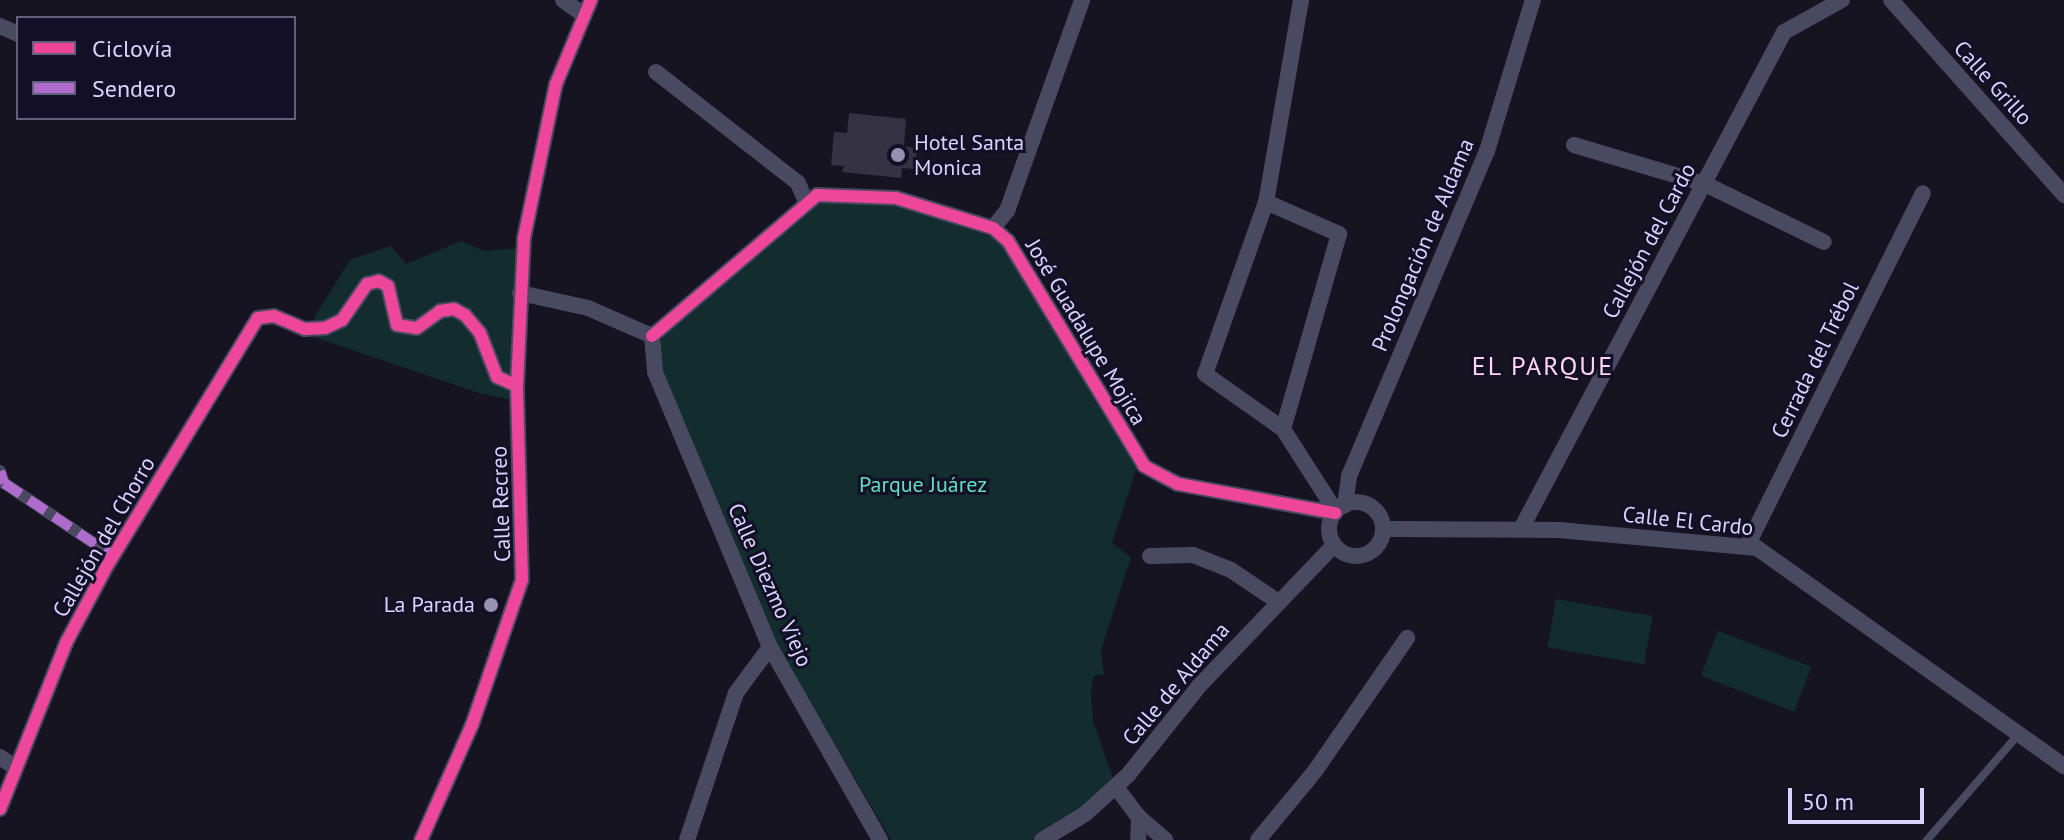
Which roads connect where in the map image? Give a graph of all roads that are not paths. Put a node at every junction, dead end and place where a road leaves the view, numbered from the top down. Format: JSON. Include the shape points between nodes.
{"nodes":[{"id":1,"x":563,"y":0,"type":"edge"},
{"id":2,"x":1082,"y":0,"type":"edge"},
{"id":3,"x":1301,"y":0,"type":"edge"},
{"id":4,"x":1533,"y":0,"type":"edge"},
{"id":5,"x":1842,"y":0,"type":"edge"},
{"id":6,"x":1891,"y":0,"type":"edge"},
{"id":7,"x":586,"y":7,"type":"edge"},
{"id":8,"x":656,"y":72,"type":"dead end"},
{"id":9,"x":1574,"y":145,"type":"dead end"},
{"id":10,"x":1705,"y":184,"type":"junction"},
{"id":11,"x":1923,"y":193,"type":"dead end"},
{"id":12,"x":2064,"y":195,"type":"edge"},
{"id":13,"x":806,"y":202,"type":"junction"},
{"id":14,"x":1266,"y":202,"type":"junction"},
{"id":15,"x":993,"y":228,"type":"junction"},
{"id":16,"x":1824,"y":242,"type":"dead end"},
{"id":17,"x":520,"y":293,"type":"junction"},
{"id":18,"x":652,"y":336,"type":"junction"},
{"id":19,"x":517,"y":386,"type":"junction"},
{"id":20,"x":1283,"y":429,"type":"junction"},
{"id":21,"x":0,"y":471,"type":"edge"},
{"id":22,"x":1339,"y":510,"type":"junction"},
{"id":23,"x":1384,"y":529,"type":"junction"},
{"id":24,"x":1521,"y":529,"type":"junction"},
{"id":25,"x":1334,"y":545,"type":"junction"},
{"id":26,"x":1747,"y":546,"type":"junction"},
{"id":27,"x":113,"y":556,"type":"junction"},
{"id":28,"x":1150,"y":556,"type":"dead end"},
{"id":29,"x":1277,"y":601,"type":"junction"},
{"id":30,"x":1407,"y":638,"type":"dead end"},
{"id":31,"x":770,"y":647,"type":"junction"},
{"id":32,"x":2017,"y":736,"type":"junction"},
{"id":33,"x":0,"y":757,"type":"edge"},
{"id":34,"x":2064,"y":766,"type":"edge"},
{"id":35,"x":16,"y":768,"type":"junction"},
{"id":36,"x":1116,"y":787,"type":"junction"},
{"id":37,"x":0,"y":809,"type":"edge"},
{"id":38,"x":1139,"y":817,"type":"junction"},
{"id":39,"x":421,"y":840,"type":"edge"},
{"id":40,"x":687,"y":840,"type":"edge"},
{"id":41,"x":880,"y":840,"type":"edge"},
{"id":42,"x":1042,"y":840,"type":"edge"},
{"id":43,"x":1138,"y":840,"type":"edge"},
{"id":44,"x":1165,"y":840,"type":"edge"},
{"id":45,"x":1258,"y":840,"type":"edge"},
{"id":46,"x":1927,"y":840,"type":"edge"}],
"edges":[{"from":1,"to":7,"type":"street"},
{"from":2,"to":15,"type":"street","via":[[1007,211]]},
{"from":3,"to":14,"type":"street"},
{"from":4,"to":22,"type":"street","name":"Prolongación de Aldama","via":[[1487,151]]},
{"from":5,"to":10,"type":"street","name":"Callejón del Cardo","via":[[1784,32]]},
{"from":6,"to":12,"type":"street","name":"Calle Grillo"},
{"from":7,"to":17,"type":"street","name":"Calle Recreo","via":[[566,51],[543,143]]},
{"from":8,"to":13,"type":"street","via":[[798,183]]},
{"from":9,"to":10,"type":"street"},
{"from":10,"to":16,"type":"street"},
{"from":10,"to":24,"type":"street","name":"Callejón del Cardo"},
{"from":11,"to":26,"type":"street","name":"Cerrada del Trébol"},
{"from":13,"to":15,"type":"street","via":[[841,192],[896,198]]},
{"from":13,"to":18,"type":"street"},
{"from":14,"to":20,"type":"street","via":[[1205,374]]},
{"from":14,"to":20,"type":"street","via":[[1339,234]]},
{"from":15,"to":22,"type":"street","name":"José Guadalupe Mojica","via":[[1022,260],[1144,466],[1178,484]]},
{"from":17,"to":18,"type":"street","via":[[588,308]]},
{"from":17,"to":19,"type":"street","name":"Calle Recreo"},
{"from":18,"to":31,"type":"street","name":"Calle Diezmo Viejo","via":[[655,372]]},
{"from":19,"to":27,"type":"street","name":"Callejón del Chorro","via":[[497,377],[480,333],[465,315],[454,309],[440,311],[417,328],[397,325],[388,286],[379,281],[367,284],[342,320],[325,328],[305,329],[282,317],[258,318]]},
{"from":19,"to":39,"type":"street","name":"Calle Recreo","via":[[522,580],[472,725]]},
{"from":20,"to":22,"type":"street"},
{"from":21,"to":27,"type":"street","via":[[4,483]]},
{"from":22,"to":23,"type":"street","via":[[1368,505],[1379,514]]},
{"from":22,"to":25,"type":"street","via":[[1330,534]]},
{"from":23,"to":24,"type":"street","name":"Calle El Cardo"},
{"from":23,"to":25,"type":"street","via":[[1376,547],[1362,555],[1347,554]]},
{"from":24,"to":26,"type":"street","name":"Calle El Cardo"},
{"from":25,"to":29,"type":"street","name":"Calle de Aldama"},
{"from":26,"to":32,"type":"street","name":"Calle El Cardo","via":[[1787,566]]},
{"from":27,"to":35,"type":"street","name":"Callejón del Chorro","via":[[66,643]]},
{"from":28,"to":29,"type":"street","via":[[1193,555],[1231,570]]},
{"from":29,"to":36,"type":"street","name":"Calle de Aldama"},
{"from":30,"to":45,"type":"street","via":[[1315,771]]},
{"from":31,"to":40,"type":"street","via":[[736,693]]},
{"from":31,"to":41,"type":"street","name":"Calle Diezmo Viejo"},
{"from":32,"to":34,"type":"street","name":"Calle El Cardo"},
{"from":32,"to":46,"type":"lane"},
{"from":33,"to":35,"type":"street"},
{"from":35,"to":37,"type":"street","name":"Callejón del Chorro"},
{"from":36,"to":38,"type":"street"},
{"from":36,"to":42,"type":"street","name":"Calle de Aldama"},
{"from":38,"to":43,"type":"street"},
{"from":38,"to":44,"type":"street"}]}
